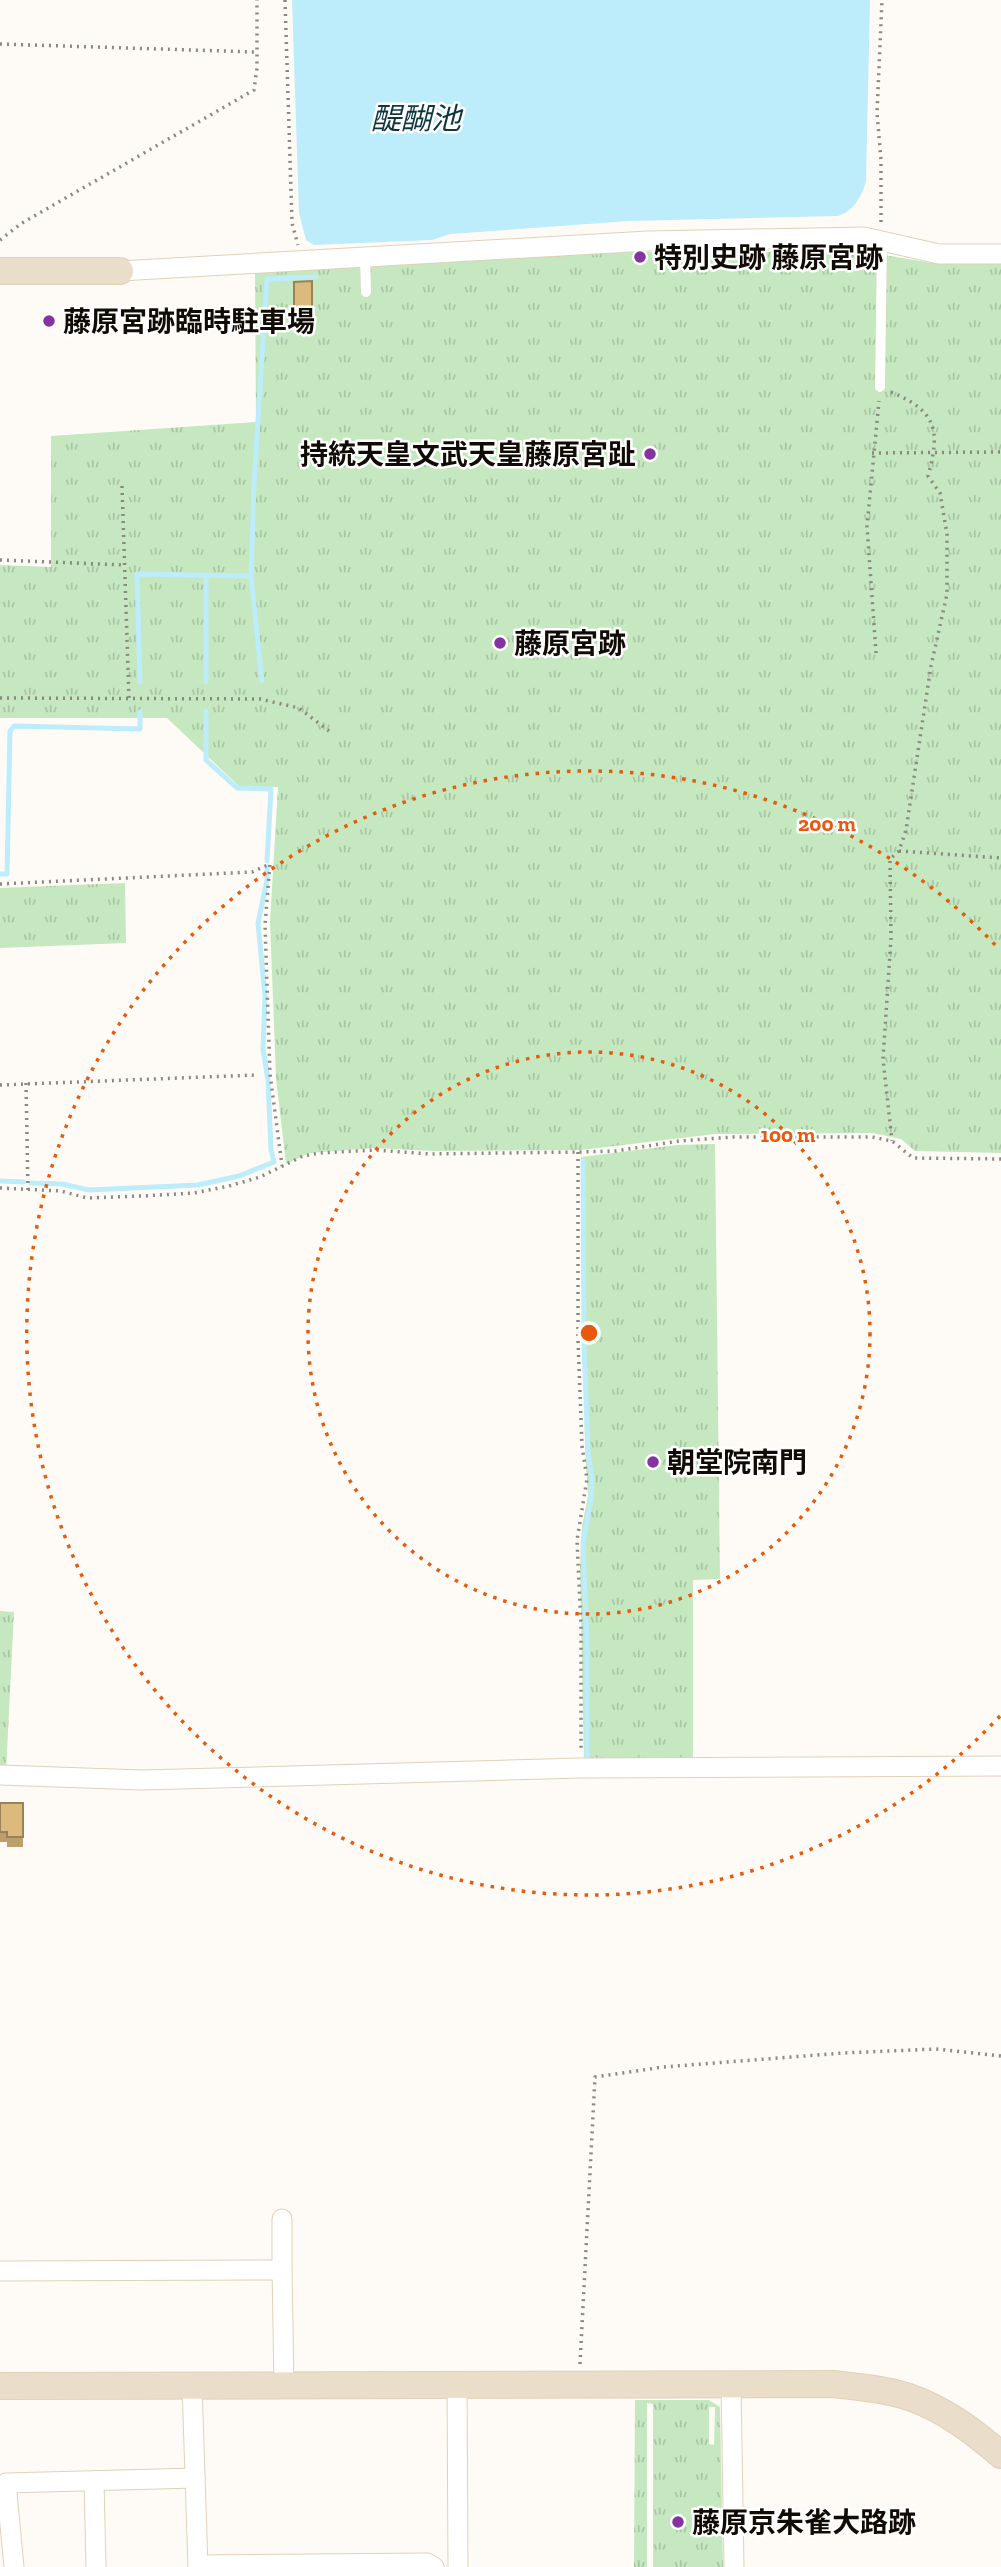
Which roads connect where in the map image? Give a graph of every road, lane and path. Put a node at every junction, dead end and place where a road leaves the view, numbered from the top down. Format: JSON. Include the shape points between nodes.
{"nodes":[{"id":1,"x":257,"y":0,"type":"edge"},
{"id":2,"x":285,"y":0,"type":"edge"},
{"id":3,"x":882,"y":0,"type":"edge"},
{"id":4,"x":0,"y":44,"type":"edge"},
{"id":5,"x":255,"y":52,"type":"junction"},
{"id":6,"x":0,"y":240,"type":"edge"},
{"id":7,"x":882,"y":240,"type":"junction"},
{"id":8,"x":1001,"y":254,"type":"edge"},
{"id":9,"x":365,"y":257,"type":"junction"},
{"id":10,"x":301,"y":260,"type":"junction"},
{"id":11,"x":0,"y":271,"type":"edge"},
{"id":12,"x":120,"y":271,"type":"joint"},
{"id":13,"x":366,"y":292,"type":"dead end"},
{"id":14,"x":880,"y":387,"type":"junction"},
{"id":15,"x":1001,"y":452,"type":"edge"},
{"id":16,"x":872,"y":453,"type":"junction"},
{"id":17,"x":934,"y":453,"type":"junction"},
{"id":18,"x":122,"y":486,"type":"dead end"},
{"id":19,"x":0,"y":560,"type":"edge"},
{"id":20,"x":125,"y":565,"type":"junction"},
{"id":21,"x":876,"y":653,"type":"dead end"},
{"id":22,"x":0,"y":698,"type":"edge"},
{"id":23,"x":129,"y":699,"type":"junction"},
{"id":24,"x":328,"y":731,"type":"dead end"},
{"id":25,"x":899,"y":851,"type":"junction"},
{"id":26,"x":1001,"y":858,"type":"edge"},
{"id":27,"x":0,"y":884,"type":"edge"},
{"id":28,"x":256,"y":1075,"type":"dead end"},
{"id":29,"x":26,"y":1083,"type":"junction"},
{"id":30,"x":0,"y":1085,"type":"edge"},
{"id":31,"x":892,"y":1142,"type":"junction"},
{"id":32,"x":578,"y":1152,"type":"junction"},
{"id":33,"x":1001,"y":1159,"type":"edge"},
{"id":34,"x":282,"y":1166,"type":"junction"},
{"id":35,"x":0,"y":1188,"type":"edge"},
{"id":36,"x":28,"y":1190,"type":"junction"},
{"id":37,"x":1001,"y":1766,"type":"edge"},
{"id":38,"x":581,"y":1768,"type":"junction"},
{"id":39,"x":0,"y":1775,"type":"edge"},
{"id":40,"x":1001,"y":2056,"type":"edge"},
{"id":41,"x":282,"y":2219,"type":"dead end"},
{"id":42,"x":282,"y":2270,"type":"junction"},
{"id":43,"x":0,"y":2272,"type":"edge"},
{"id":44,"x":579,"y":2383,"type":"junction"},
{"id":45,"x":731,"y":2383,"type":"junction"},
{"id":46,"x":284,"y":2384,"type":"junction"},
{"id":47,"x":457,"y":2384,"type":"junction"},
{"id":48,"x":192,"y":2385,"type":"junction"},
{"id":49,"x":0,"y":2386,"type":"edge"},
{"id":50,"x":1001,"y":2455,"type":"edge"},
{"id":51,"x":195,"y":2478,"type":"junction"},
{"id":52,"x":94,"y":2481,"type":"junction"},
{"id":53,"x":198,"y":2566,"type":"edge"},
{"id":54,"x":14,"y":2567,"type":"edge"},
{"id":55,"x":96,"y":2567,"type":"edge"},
{"id":56,"x":434,"y":2567,"type":"edge"},
{"id":57,"x":458,"y":2567,"type":"edge"},
{"id":58,"x":734,"y":2567,"type":"edge"}],
"edges":[{"from":1,"to":5,"type":"path"},
{"from":2,"to":10,"type":"path","via":[[292,223]]},
{"from":3,"to":7,"type":"path","via":[[877,113]]},
{"from":4,"to":5,"type":"path"},
{"from":5,"to":6,"type":"path","via":[[254,90]]},
{"from":7,"to":8,"type":"street","via":[[939,254]]},
{"from":7,"to":9,"type":"street","via":[[648,241]]},
{"from":7,"to":14,"type":"lane"},
{"from":9,"to":10,"type":"street"},
{"from":9,"to":13,"type":"lane"},
{"from":10,"to":12,"type":"street"},
{"from":11,"to":12,"type":"street"},
{"from":14,"to":16,"type":"path"},
{"from":14,"to":17,"type":"path","via":[[914,402],[933,424]]},
{"from":15,"to":17,"type":"path"},
{"from":16,"to":17,"type":"path"},
{"from":16,"to":21,"type":"path","via":[[867,526]]},
{"from":17,"to":25,"type":"path","via":[[928,476],[940,493],[947,534],[947,594]]},
{"from":18,"to":20,"type":"path"},
{"from":19,"to":20,"type":"path"},
{"from":20,"to":23,"type":"path"},
{"from":22,"to":23,"type":"path"},
{"from":23,"to":24,"type":"path","via":[[260,699],[299,708]]},
{"from":25,"to":26,"type":"path"},
{"from":25,"to":31,"type":"path","via":[[890,859],[891,938],[883,1059]]},
{"from":27,"to":34,"type":"path","via":[[252,872],[270,864],[265,925],[270,1074]]},
{"from":28,"to":29,"type":"path"},
{"from":29,"to":30,"type":"path"},
{"from":29,"to":36,"type":"path"},
{"from":31,"to":32,"type":"path","via":[[872,1137],[733,1137]]},
{"from":31,"to":33,"type":"path","via":[[913,1158]]},
{"from":32,"to":34,"type":"path","via":[[375,1150],[303,1156]]},
{"from":32,"to":38,"type":"path","via":[[579,1353],[587,1479],[577,1540]]},
{"from":34,"to":36,"type":"path","via":[[260,1177],[194,1193],[87,1198]]},
{"from":35,"to":36,"type":"path"},
{"from":37,"to":38,"type":"street"},
{"from":38,"to":39,"type":"street","via":[[142,1780]]},
{"from":40,"to":44,"type":"path","via":[[936,2049],[843,2053],[595,2077]]},
{"from":41,"to":42,"type":"street"},
{"from":42,"to":43,"type":"street"},
{"from":42,"to":46,"type":"street"},
{"from":44,"to":45,"type":"street"},
{"from":44,"to":47,"type":"street"},
{"from":45,"to":50,"type":"street","via":[[833,2384],[908,2396],[973,2431]]},
{"from":45,"to":58,"type":"street"},
{"from":46,"to":47,"type":"street"},
{"from":46,"to":48,"type":"street"},
{"from":47,"to":57,"type":"street"},
{"from":48,"to":49,"type":"street"},
{"from":48,"to":51,"type":"street"},
{"from":51,"to":52,"type":"street"},
{"from":51,"to":53,"type":"street"},
{"from":52,"to":54,"type":"street","via":[[6,2483]]},
{"from":52,"to":55,"type":"street"},
{"from":53,"to":56,"type":"street","via":[[427,2563]]}]}
